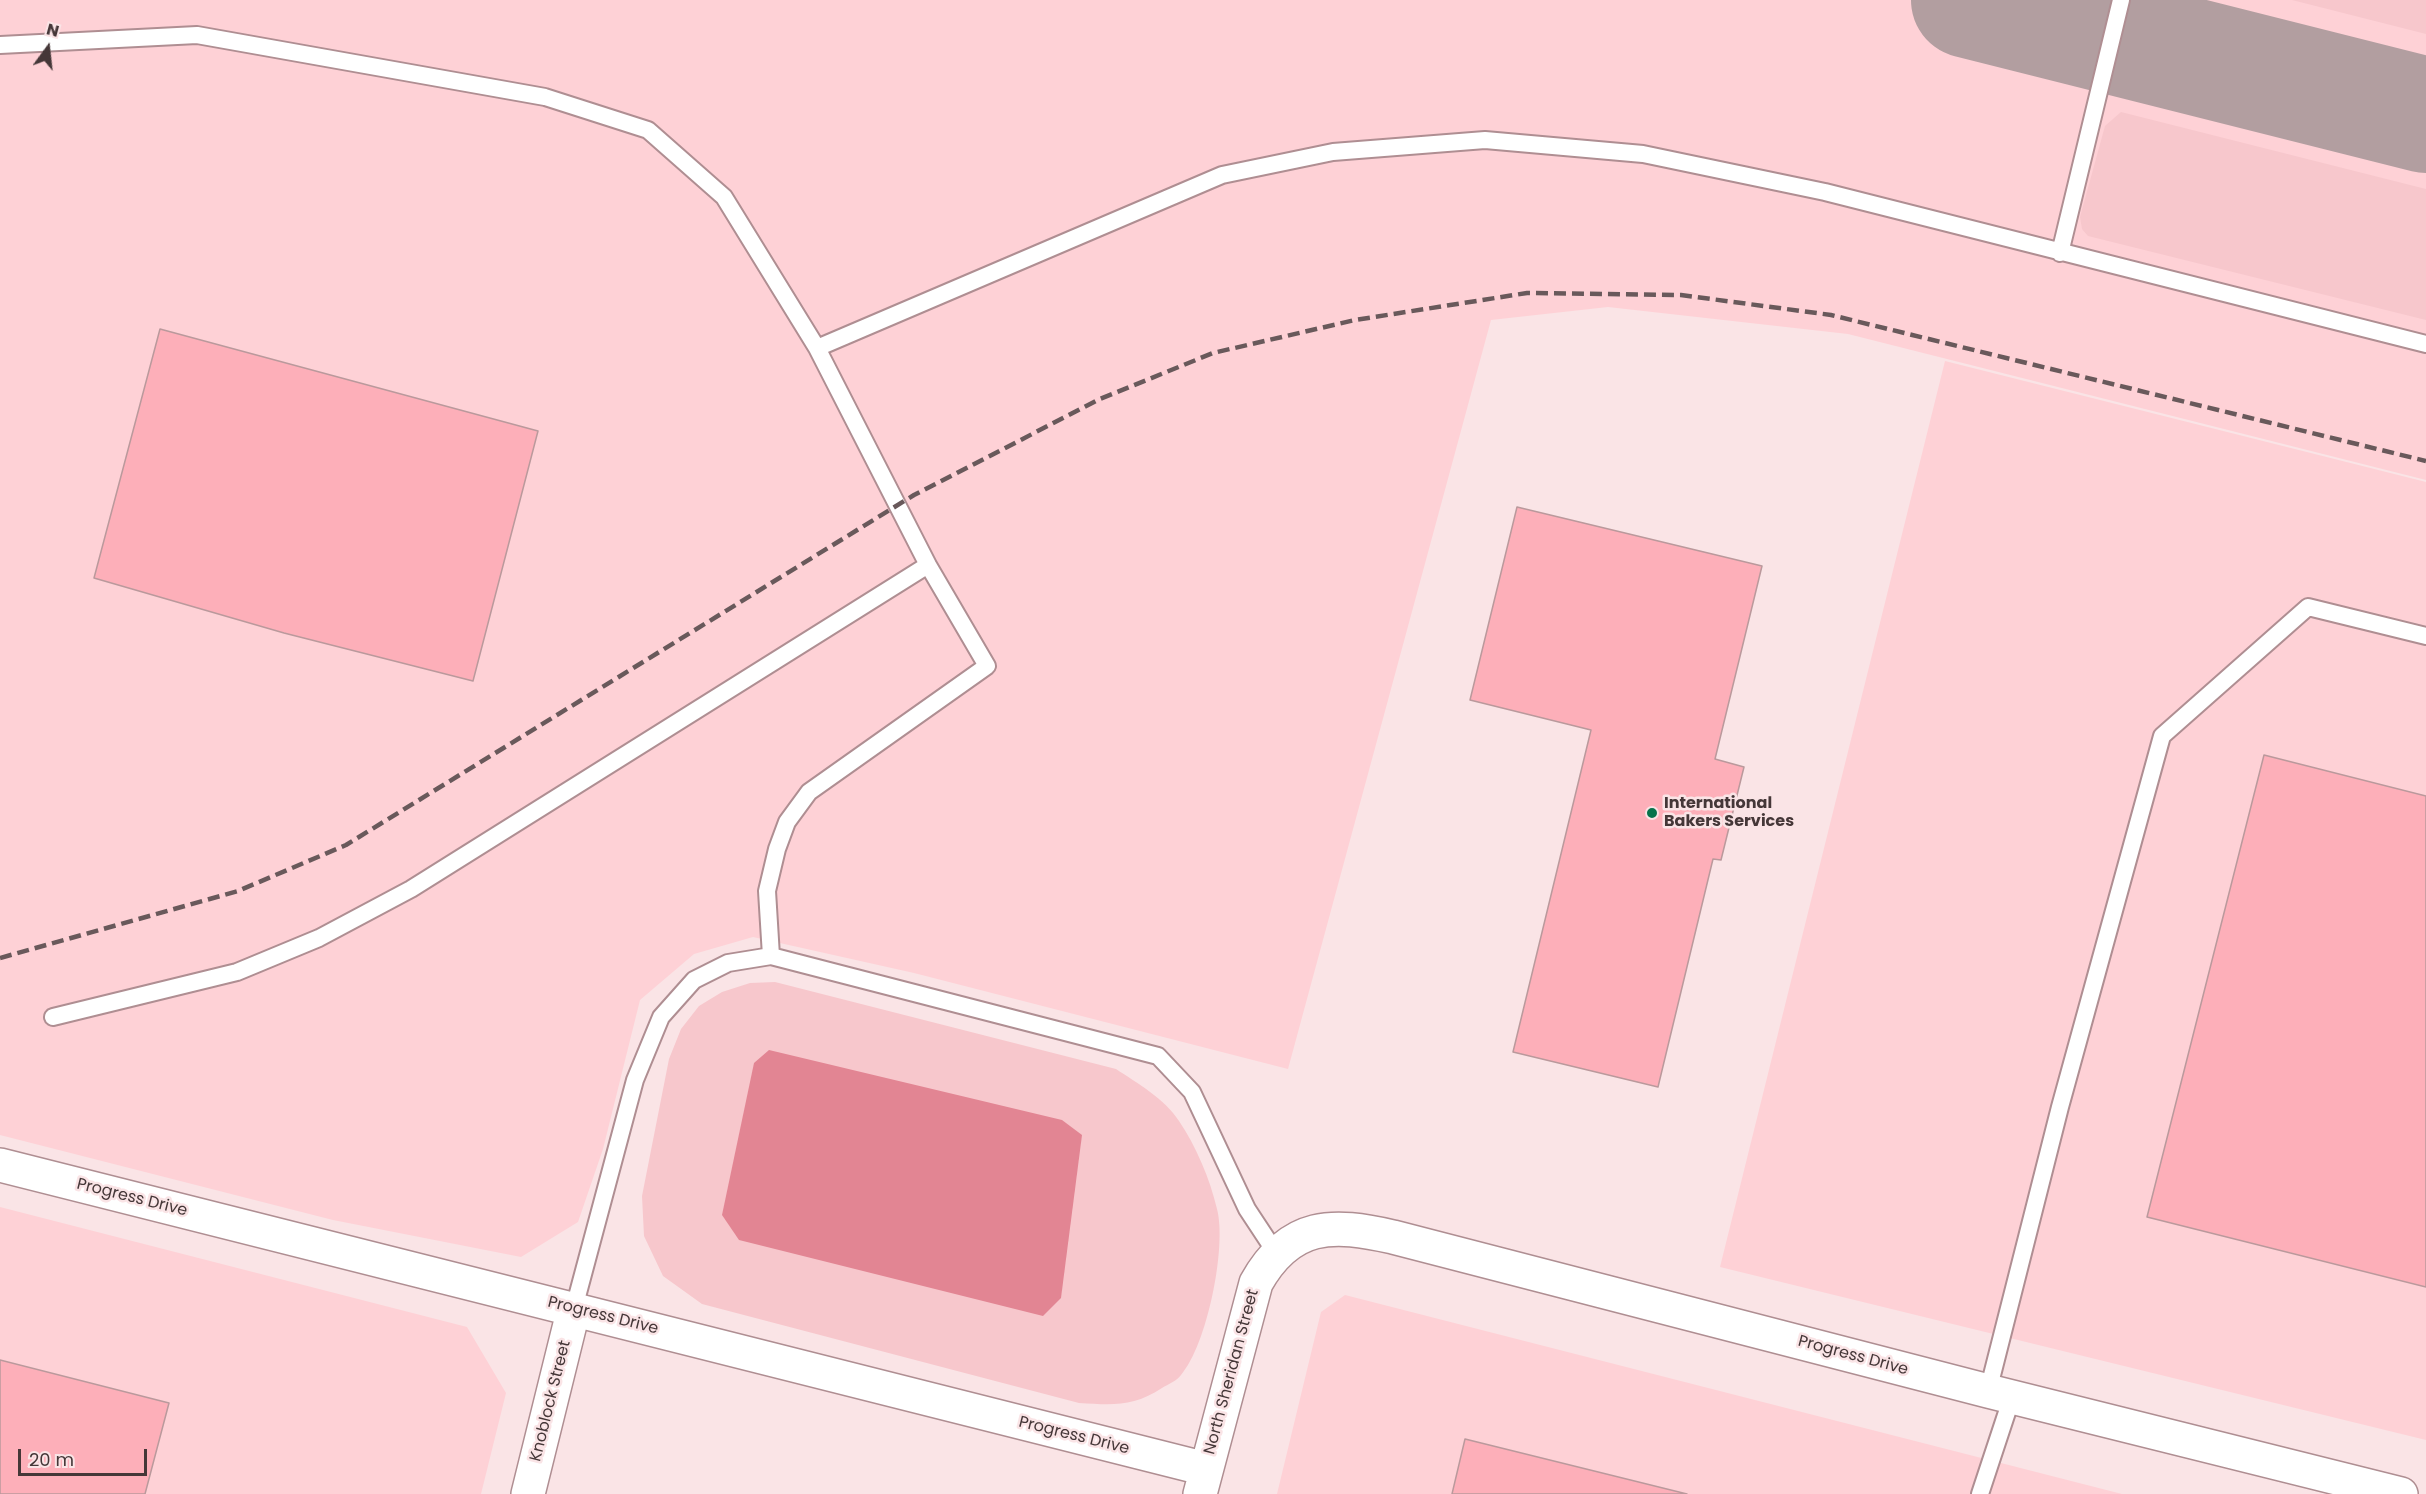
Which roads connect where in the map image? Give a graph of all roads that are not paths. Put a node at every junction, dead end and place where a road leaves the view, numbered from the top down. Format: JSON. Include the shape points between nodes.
{"nodes":[{"id":1,"x":2121,"y":0,"type":"edge"},
{"id":2,"x":0,"y":45,"type":"edge"},
{"id":3,"x":2060,"y":253,"type":"junction"},
{"id":4,"x":2426,"y":344,"type":"edge"},
{"id":5,"x":817,"y":348,"type":"junction"},
{"id":6,"x":928,"y":565,"type":"junction"},
{"id":7,"x":2426,"y":636,"type":"edge"},
{"id":8,"x":771,"y":957,"type":"junction"},
{"id":9,"x":53,"y":1017,"type":"dead end"},
{"id":10,"x":0,"y":1166,"type":"edge"},
{"id":11,"x":1305,"y":1234,"type":"joint"},
{"id":12,"x":1276,"y":1253,"type":"junction"},
{"id":13,"x":574,"y":1308,"type":"junction"},
{"id":14,"x":2000,"y":1394,"type":"junction"},
{"id":15,"x":1203,"y":1482,"type":"edge"},
{"id":16,"x":528,"y":1494,"type":"edge"},
{"id":17,"x":1980,"y":1494,"type":"edge"},
{"id":18,"x":2402,"y":1494,"type":"edge"}],
"edges":[{"from":1,"to":3,"type":"lane"},
{"from":2,"to":5,"type":"lane","via":[[197,35],[545,97],[648,130],[724,197]]},
{"from":3,"to":4,"type":"lane"},
{"from":3,"to":5,"type":"lane","via":[[1825,192],[1642,154],[1485,140],[1333,152],[1222,175]]},
{"from":5,"to":6,"type":"lane"},
{"from":6,"to":8,"type":"lane","via":[[987,666],[809,792],[787,822],[767,891]]},
{"from":6,"to":9,"type":"lane","via":[[411,889],[319,938],[237,972]]},
{"from":7,"to":14,"type":"lane","via":[[2308,607],[2162,736],[2060,1107]]},
{"from":8,"to":12,"type":"lane","via":[[1158,1056],[1192,1092],[1247,1209]]},
{"from":8,"to":13,"type":"lane","via":[[728,963],[694,980],[661,1017],[635,1080]]},
{"from":10,"to":13,"type":"street","name":"Progress Drive"},
{"from":11,"to":12,"type":"street","name":"North Sheridan Street"},
{"from":11,"to":14,"type":"street","name":"Progress Drive","via":[[1342,1227],[1394,1237]]},
{"from":12,"to":15,"type":"street","name":"North Sheridan Street","via":[[1256,1283]]},
{"from":13,"to":15,"type":"street","name":"Progress Drive"},
{"from":13,"to":16,"type":"street","name":"Knoblock Street"},
{"from":14,"to":17,"type":"lane"},
{"from":14,"to":18,"type":"street","name":"Progress Drive"}]}
